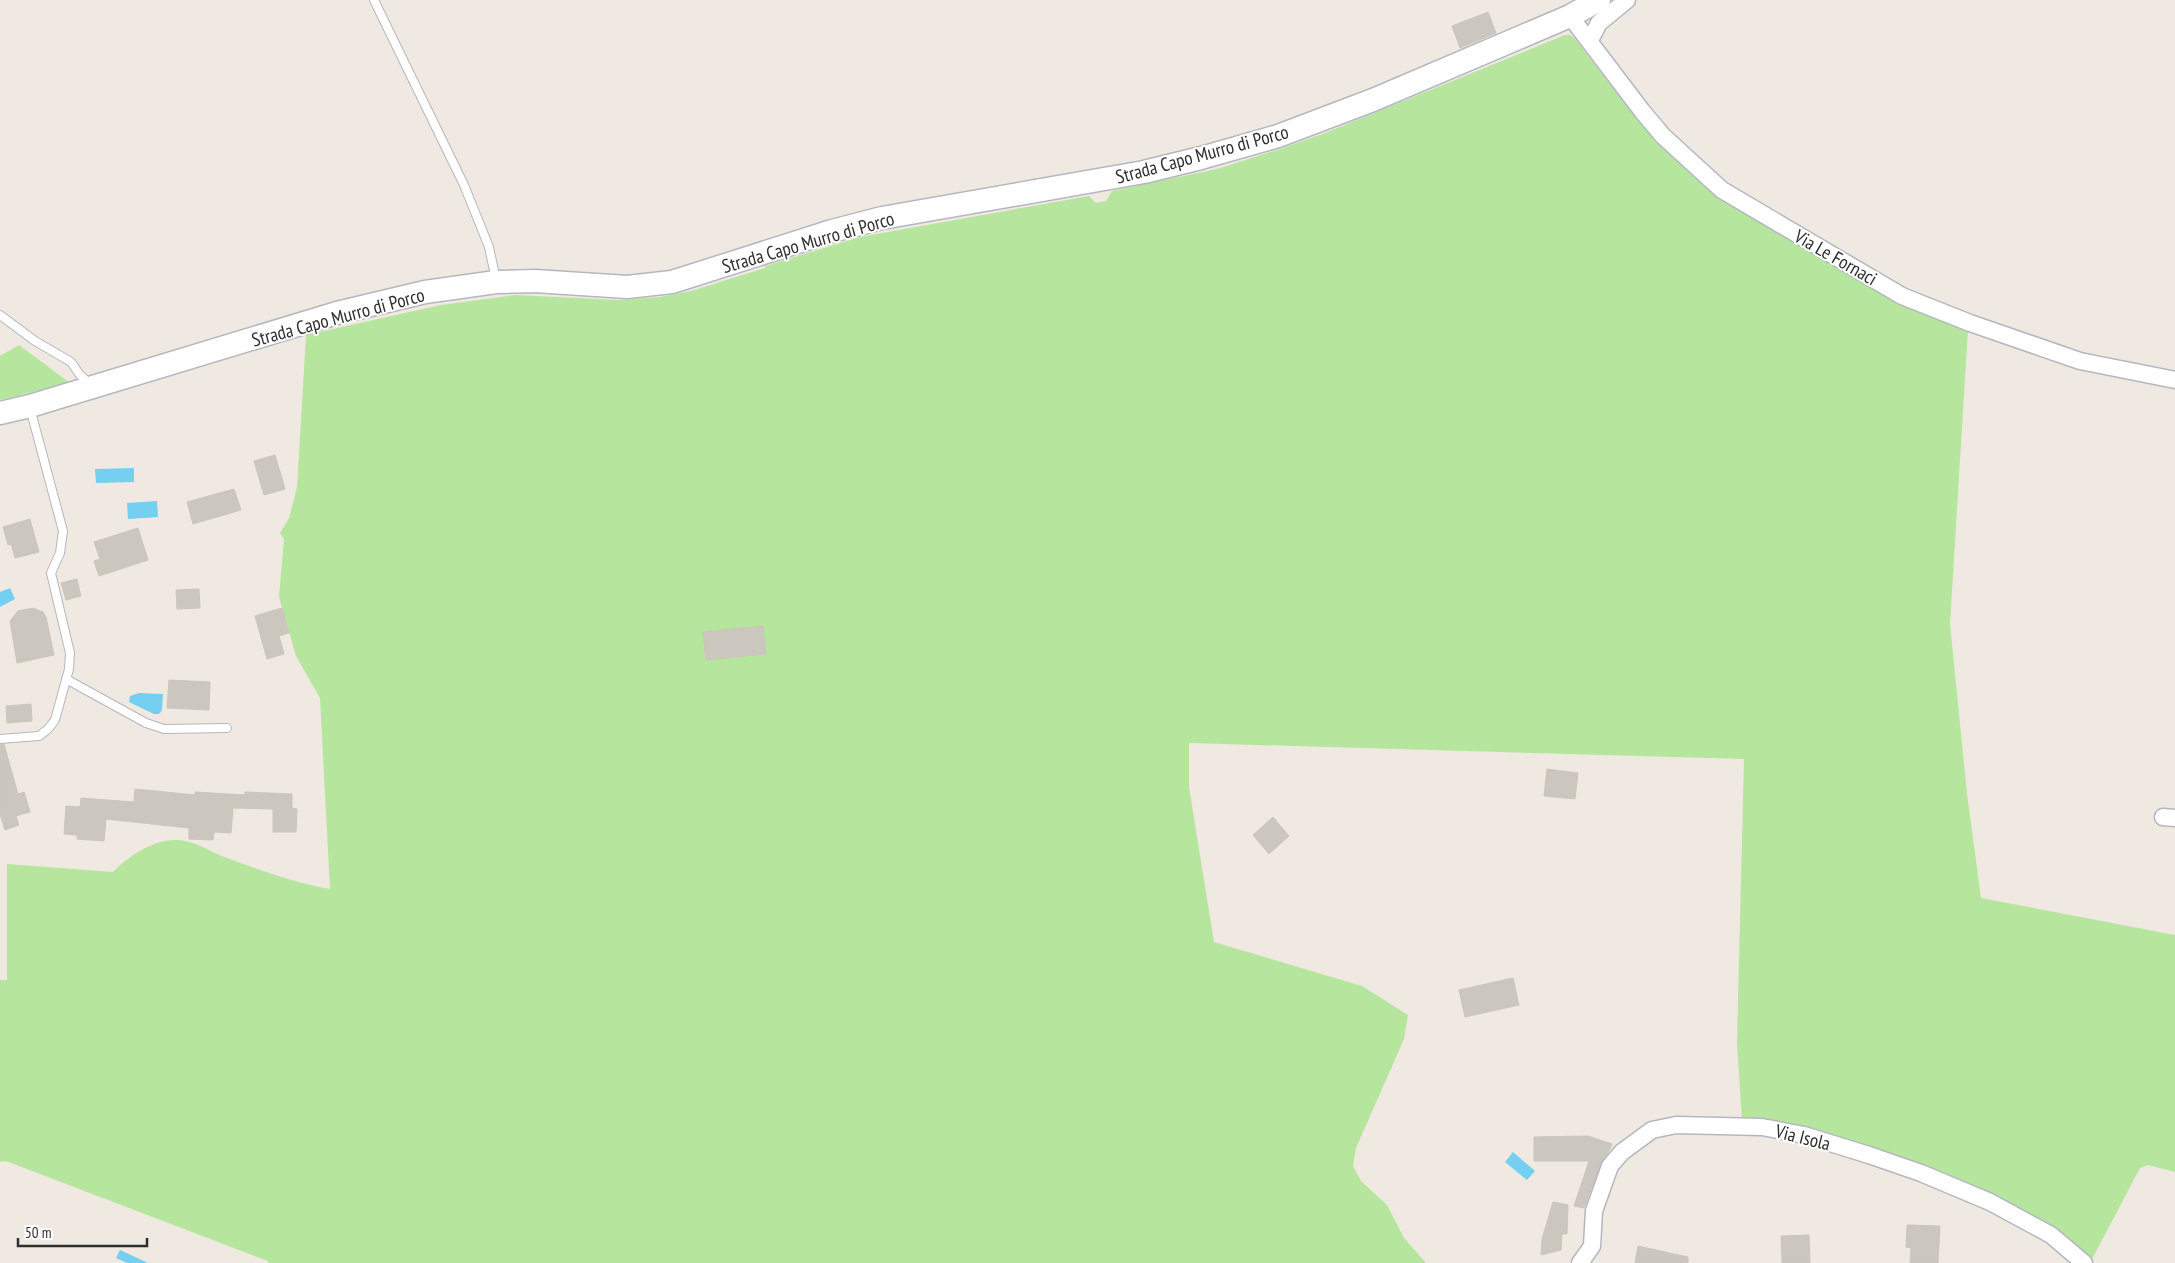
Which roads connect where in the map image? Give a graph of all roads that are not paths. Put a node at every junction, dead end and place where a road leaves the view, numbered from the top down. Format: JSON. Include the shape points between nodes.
{"nodes":[{"id":1,"x":374,"y":0,"type":"edge"},
{"id":2,"x":1599,"y":0,"type":"edge"},
{"id":3,"x":1627,"y":0,"type":"edge"},
{"id":4,"x":1570,"y":16,"type":"junction"},
{"id":5,"x":1590,"y":40,"type":"junction"},
{"id":6,"x":496,"y":282,"type":"junction"},
{"id":7,"x":0,"y":315,"type":"edge"},
{"id":8,"x":2175,"y":380,"type":"edge"},
{"id":9,"x":94,"y":386,"type":"junction"},
{"id":10,"x":30,"y":406,"type":"junction"},
{"id":11,"x":0,"y":413,"type":"edge"},
{"id":12,"x":66,"y":679,"type":"junction"},
{"id":13,"x":227,"y":728,"type":"dead end"},
{"id":14,"x":0,"y":739,"type":"edge"},
{"id":15,"x":1580,"y":1263,"type":"edge"},
{"id":16,"x":2084,"y":1263,"type":"edge"}],
"edges":[{"from":1,"to":6,"type":"lane","via":[[464,185],[489,247]]},
{"from":2,"to":4,"type":"street","name":"Strada Capo Murro di Porco"},
{"from":3,"to":5,"type":"street","via":[[1599,23]]},
{"from":4,"to":5,"type":"street","name":"Via Le Fornaci"},
{"from":4,"to":6,"type":"street","name":"Strada Capo Murro di Porco","via":[[1374,100],[1278,136],[1144,172],[882,218],[672,282],[627,286]]},
{"from":5,"to":8,"type":"street","name":"Via Le Fornaci","via":[[1663,136],[1722,190],[1809,242],[1902,296],[1970,323],[2080,361]]},
{"from":6,"to":9,"type":"street","name":"Strada Capo Murro di Porco","via":[[425,292],[337,313]]},
{"from":7,"to":9,"type":"lane","via":[[34,342],[71,362],[80,376]]},
{"from":9,"to":10,"type":"street","name":"Strada Capo Murro di Porco"},
{"from":10,"to":11,"type":"street","name":"Strada Capo Murro di Porco"},
{"from":10,"to":12,"type":"lane","via":[[63,531],[60,553],[51,573],[70,653]]},
{"from":12,"to":13,"type":"lane","via":[[146,723],[164,729]]},
{"from":12,"to":14,"type":"lane","via":[[55,720],[48,729],[39,736]]},
{"from":15,"to":16,"type":"street","name":"Via Isola","via":[[1592,1246],[1594,1211],[1610,1166],[1622,1152],[1652,1130],[1676,1125],[1762,1127],[1804,1135],[1869,1155],[1990,1202],[2051,1235]]}]}
